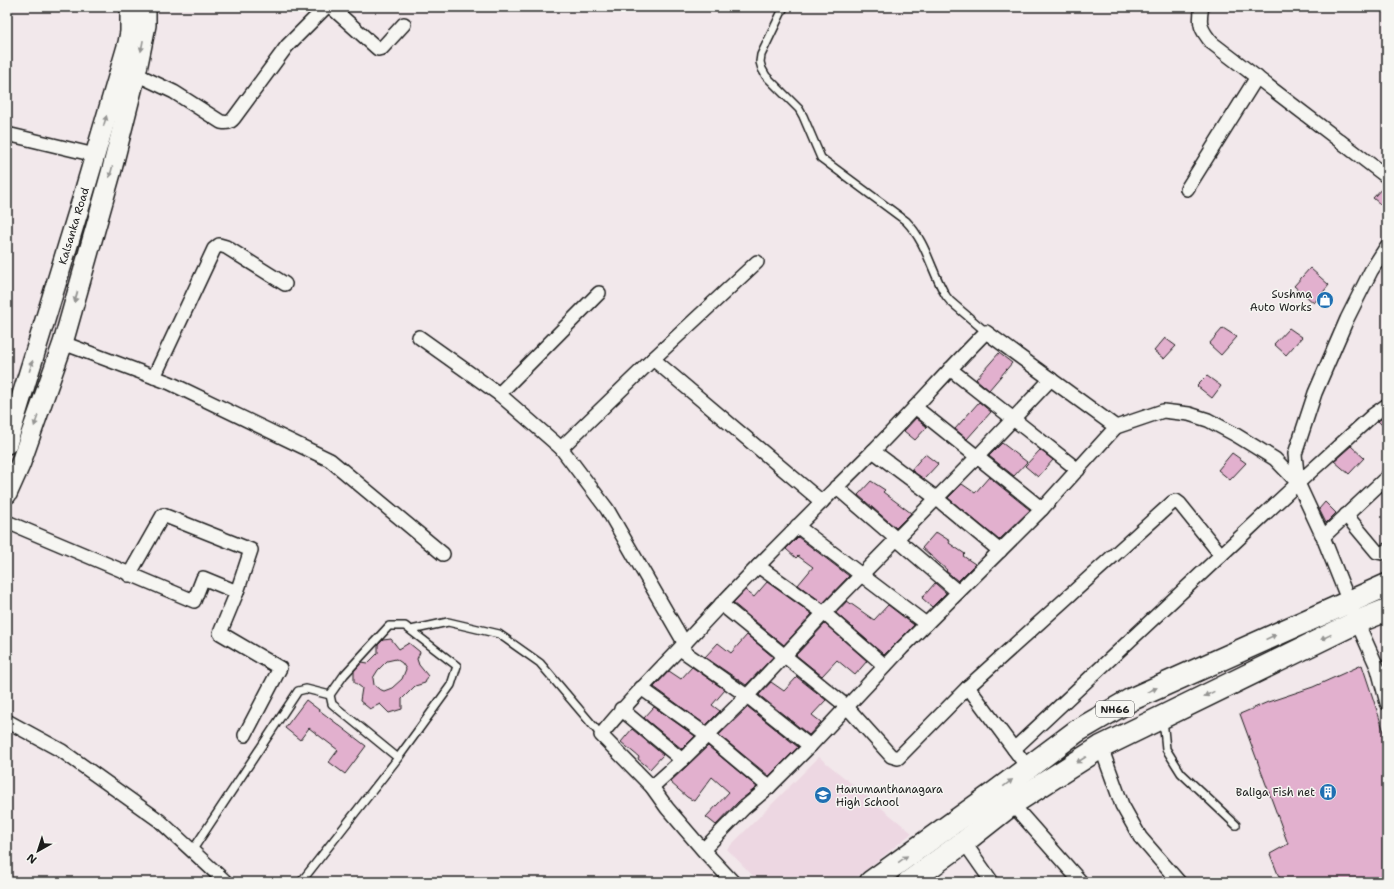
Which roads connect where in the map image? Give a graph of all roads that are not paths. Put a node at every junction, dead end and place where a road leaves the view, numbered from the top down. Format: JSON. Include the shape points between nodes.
{"nodes":[{"id":1,"x":130,"y":7,"type":"edge"},
{"id":2,"x":146,"y":7,"type":"edge"},
{"id":3,"x":326,"y":7,"type":"edge"},
{"id":4,"x":331,"y":7,"type":"edge"},
{"id":5,"x":784,"y":7,"type":"edge"},
{"id":6,"x":1202,"y":7,"type":"edge"},
{"id":7,"x":404,"y":24,"type":"dead end"},
{"id":8,"x":136,"y":74,"type":"junction"},
{"id":9,"x":1257,"y":77,"type":"junction"},
{"id":10,"x":7,"y":134,"type":"edge"},
{"id":11,"x":95,"y":155,"type":"junction"},
{"id":12,"x":1387,"y":177,"type":"edge"},
{"id":13,"x":1187,"y":189,"type":"dead end"},
{"id":14,"x":1387,"y":246,"type":"edge"},
{"id":15,"x":757,"y":262,"type":"dead end"},
{"id":16,"x":285,"y":284,"type":"dead end"},
{"id":17,"x":599,"y":293,"type":"dead end"},
{"id":18,"x":986,"y":332,"type":"junction"},
{"id":19,"x":419,"y":337,"type":"dead end"},
{"id":20,"x":63,"y":343,"type":"junction"},
{"id":21,"x":653,"y":359,"type":"junction"},
{"id":22,"x":950,"y":369,"type":"junction"},
{"id":23,"x":154,"y":377,"type":"junction"},
{"id":24,"x":1051,"y":379,"type":"junction"},
{"id":25,"x":498,"y":394,"type":"junction"},
{"id":26,"x":1387,"y":404,"type":"edge"},
{"id":27,"x":915,"y":408,"type":"junction"},
{"id":28,"x":1013,"y":420,"type":"junction"},
{"id":29,"x":1116,"y":427,"type":"junction"},
{"id":30,"x":7,"y":444,"type":"edge"},
{"id":31,"x":561,"y":448,"type":"junction"},
{"id":32,"x":873,"y":451,"type":"junction"},
{"id":33,"x":977,"y":457,"type":"junction"},
{"id":34,"x":1078,"y":470,"type":"junction"},
{"id":35,"x":1387,"y":477,"type":"edge"},
{"id":36,"x":1298,"y":483,"type":"junction"},
{"id":37,"x":836,"y":487,"type":"junction"},
{"id":38,"x":7,"y":494,"type":"edge"},
{"id":39,"x":936,"y":498,"type":"junction"},
{"id":40,"x":822,"y":502,"type":"junction"},
{"id":41,"x":1042,"y":509,"type":"junction"},
{"id":42,"x":1346,"y":515,"type":"junction"},
{"id":43,"x":7,"y":522,"type":"edge"},
{"id":44,"x":797,"y":526,"type":"junction"},
{"id":45,"x":1323,"y":537,"type":"junction"},
{"id":46,"x":897,"y":539,"type":"junction"},
{"id":47,"x":1387,"y":550,"type":"edge"},
{"id":48,"x":1000,"y":551,"type":"junction"},
{"id":49,"x":443,"y":554,"type":"dead end"},
{"id":50,"x":1221,"y":555,"type":"junction"},
{"id":51,"x":758,"y":566,"type":"junction"},
{"id":52,"x":129,"y":574,"type":"junction"},
{"id":53,"x":862,"y":574,"type":"junction"},
{"id":54,"x":1387,"y":585,"type":"edge"},
{"id":55,"x":237,"y":592,"type":"junction"},
{"id":56,"x":958,"y":592,"type":"junction"},
{"id":57,"x":1350,"y":602,"type":"junction"},
{"id":58,"x":721,"y":604,"type":"junction"},
{"id":59,"x":1387,"y":610,"type":"edge"},
{"id":60,"x":824,"y":613,"type":"junction"},
{"id":61,"x":1357,"y":622,"type":"junction"},
{"id":62,"x":926,"y":624,"type":"junction"},
{"id":63,"x":411,"y":630,"type":"junction"},
{"id":64,"x":682,"y":647,"type":"junction"},
{"id":65,"x":784,"y":656,"type":"junction"},
{"id":66,"x":885,"y":666,"type":"junction"},
{"id":67,"x":641,"y":688,"type":"junction"},
{"id":68,"x":968,"y":688,"type":"junction"},
{"id":69,"x":330,"y":695,"type":"junction"},
{"id":70,"x":747,"y":696,"type":"junction"},
{"id":71,"x":1387,"y":703,"type":"edge"},
{"id":72,"x":846,"y":706,"type":"junction"},
{"id":73,"x":621,"y":709,"type":"junction"},
{"id":74,"x":1163,"y":717,"type":"junction"},
{"id":75,"x":7,"y":721,"type":"edge"},
{"id":76,"x":245,"y":735,"type":"dead end"},
{"id":77,"x":601,"y":735,"type":"junction"},
{"id":78,"x":707,"y":735,"type":"junction"},
{"id":79,"x":810,"y":746,"type":"junction"},
{"id":80,"x":1101,"y":747,"type":"junction"},
{"id":81,"x":1014,"y":749,"type":"junction"},
{"id":82,"x":398,"y":758,"type":"junction"},
{"id":83,"x":682,"y":760,"type":"junction"},
{"id":84,"x":1028,"y":768,"type":"junction"},
{"id":85,"x":652,"y":787,"type":"junction"},
{"id":86,"x":769,"y":787,"type":"junction"},
{"id":87,"x":1012,"y":804,"type":"junction"},
{"id":88,"x":1236,"y":825,"type":"dead end"},
{"id":89,"x":964,"y":842,"type":"junction"},
{"id":90,"x":703,"y":850,"type":"junction"},
{"id":91,"x":192,"y":851,"type":"junction"},
{"id":92,"x":226,"y":882,"type":"edge"},
{"id":93,"x":302,"y":882,"type":"edge"},
{"id":94,"x":733,"y":882,"type":"edge"},
{"id":95,"x":871,"y":882,"type":"edge"},
{"id":96,"x":909,"y":882,"type":"edge"},
{"id":97,"x":992,"y":882,"type":"edge"},
{"id":98,"x":1081,"y":882,"type":"edge"},
{"id":99,"x":1179,"y":882,"type":"edge"}],
"edges":[{"from":11,"to":1,"type":"main road","name":"Kalsanka Road","one_way":true,"via":[[128,43]]},
{"from":2,"to":8,"type":"main road","one_way":true,"via":[[146,25]]},
{"from":3,"to":8,"type":"street","via":[[287,46],[231,122],[221,122],[174,92]]},
{"from":4,"to":7,"type":"street","via":[[378,49],[382,48]]},
{"from":5,"to":18,"type":"lane","via":[[761,55],[760,62],[766,76],[799,109],[821,158],[906,221],[924,245],[946,296]]},
{"from":6,"to":9,"type":"street","via":[[1200,24],[1206,36]]},
{"from":8,"to":20,"type":"main road","one_way":true},
{"from":9,"to":12,"type":"street"},
{"from":9,"to":13,"type":"street"},
{"from":10,"to":11,"type":"street"},
{"from":30,"to":11,"type":"main road","name":"Kalsanka Road","one_way":true},
{"from":14,"to":36,"type":"street","via":[[1357,298],[1315,393],[1295,454]]},
{"from":15,"to":21,"type":"street"},
{"from":16,"to":23,"type":"street","via":[[219,245],[214,249]]},
{"from":17,"to":25,"type":"street"},
{"from":18,"to":22,"type":"street"},
{"from":18,"to":24,"type":"street"},
{"from":19,"to":25,"type":"street"},
{"from":20,"to":23,"type":"street"},
{"from":20,"to":38,"type":"main road","one_way":true,"via":[[20,466]]},
{"from":21,"to":31,"type":"street"},
{"from":21,"to":40,"type":"street"},
{"from":22,"to":27,"type":"street"},
{"from":22,"to":28,"type":"street"},
{"from":23,"to":49,"type":"street","via":[[330,460]]},
{"from":24,"to":28,"type":"street"},
{"from":24,"to":29,"type":"street"},
{"from":25,"to":31,"type":"street"},
{"from":26,"to":36,"type":"street"},
{"from":27,"to":32,"type":"street"},
{"from":27,"to":33,"type":"street"},
{"from":28,"to":33,"type":"street"},
{"from":28,"to":34,"type":"street"},
{"from":29,"to":34,"type":"street"},
{"from":29,"to":36,"type":"street","via":[[1163,411],[1189,414],[1208,420],[1275,459]]},
{"from":31,"to":64,"type":"street","via":[[607,510]]},
{"from":32,"to":37,"type":"street"},
{"from":32,"to":39,"type":"street"},
{"from":33,"to":39,"type":"street"},
{"from":33,"to":41,"type":"street"},
{"from":34,"to":41,"type":"street"},
{"from":35,"to":42,"type":"street"},
{"from":36,"to":45,"type":"street"},
{"from":36,"to":50,"type":"street"},
{"from":37,"to":40,"type":"street"},
{"from":37,"to":46,"type":"street"},
{"from":39,"to":46,"type":"street"},
{"from":39,"to":48,"type":"street"},
{"from":40,"to":44,"type":"street"},
{"from":41,"to":48,"type":"street"},
{"from":42,"to":45,"type":"street"},
{"from":42,"to":47,"type":"street","via":[[1377,552]]},
{"from":43,"to":52,"type":"street"},
{"from":44,"to":51,"type":"street"},
{"from":44,"to":53,"type":"street"},
{"from":45,"to":57,"type":"street"},
{"from":46,"to":53,"type":"street"},
{"from":46,"to":56,"type":"street"},
{"from":48,"to":56,"type":"street"},
{"from":50,"to":68,"type":"street","via":[[1180,504],[1173,502]]},
{"from":50,"to":81,"type":"street"},
{"from":51,"to":58,"type":"street"},
{"from":51,"to":60,"type":"street"},
{"from":52,"to":55,"type":"street","via":[[194,601],[203,578]]},
{"from":52,"to":55,"type":"street","via":[[163,515],[251,550]]},
{"from":53,"to":60,"type":"street"},
{"from":53,"to":62,"type":"street"},
{"from":54,"to":57,"type":"highway","number":"NH66"},
{"from":55,"to":76,"type":"street","via":[[220,633],[280,668]]},
{"from":56,"to":62,"type":"street"},
{"from":57,"to":61,"type":"street"},
{"from":84,"to":57,"type":"highway","number":"NH66","one_way":true,"via":[[1077,731],[1132,699]]},
{"from":58,"to":64,"type":"street"},
{"from":58,"to":65,"type":"street"},
{"from":59,"to":61,"type":"highway","number":"NH66"},
{"from":60,"to":65,"type":"street"},
{"from":60,"to":66,"type":"street"},
{"from":61,"to":71,"type":"street","via":[[1378,668]]},
{"from":61,"to":74,"type":"highway","number":"NH66","one_way":true},
{"from":62,"to":66,"type":"street"},
{"from":63,"to":69,"type":"lane","via":[[405,626],[389,626],[344,675]]},
{"from":63,"to":77,"type":"lane","via":[[448,622],[499,634],[540,663]]},
{"from":63,"to":82,"type":"lane","via":[[457,666],[451,686]]},
{"from":64,"to":67,"type":"street"},
{"from":64,"to":70,"type":"street"},
{"from":65,"to":70,"type":"street"},
{"from":65,"to":72,"type":"street"},
{"from":66,"to":72,"type":"street"},
{"from":67,"to":73,"type":"street"},
{"from":67,"to":78,"type":"street"},
{"from":68,"to":72,"type":"street","via":[[898,758],[891,756]]},
{"from":68,"to":81,"type":"street"},
{"from":69,"to":82,"type":"lane","via":[[332,704]]},
{"from":69,"to":91,"type":"lane","via":[[306,689],[298,691]]},
{"from":70,"to":78,"type":"street"},
{"from":70,"to":79,"type":"street"},
{"from":72,"to":79,"type":"street"},
{"from":73,"to":77,"type":"street"},
{"from":73,"to":83,"type":"street"},
{"from":74,"to":80,"type":"highway","number":"NH66"},
{"from":74,"to":88,"type":"lane","via":[[1166,749],[1181,773]]},
{"from":75,"to":91,"type":"street","via":[[62,751],[160,821]]},
{"from":77,"to":85,"type":"street"},
{"from":78,"to":83,"type":"street"},
{"from":78,"to":86,"type":"street"},
{"from":79,"to":86,"type":"street"},
{"from":80,"to":87,"type":"highway","number":"NH66","one_way":true},
{"from":80,"to":99,"type":"street","via":[[1122,805],[1140,838]]},
{"from":81,"to":84,"type":"street"},
{"from":82,"to":93,"type":"lane"},
{"from":83,"to":85,"type":"street"},
{"from":95,"to":84,"type":"highway","number":"NH66","one_way":true},
{"from":85,"to":90,"type":"street"},
{"from":86,"to":90,"type":"street","via":[[744,808]]},
{"from":87,"to":89,"type":"highway","number":"NH66"},
{"from":87,"to":98,"type":"street"},
{"from":89,"to":96,"type":"highway","number":"NH66"},
{"from":89,"to":97,"type":"street"},
{"from":90,"to":94,"type":"street"},
{"from":91,"to":92,"type":"street"}]}
